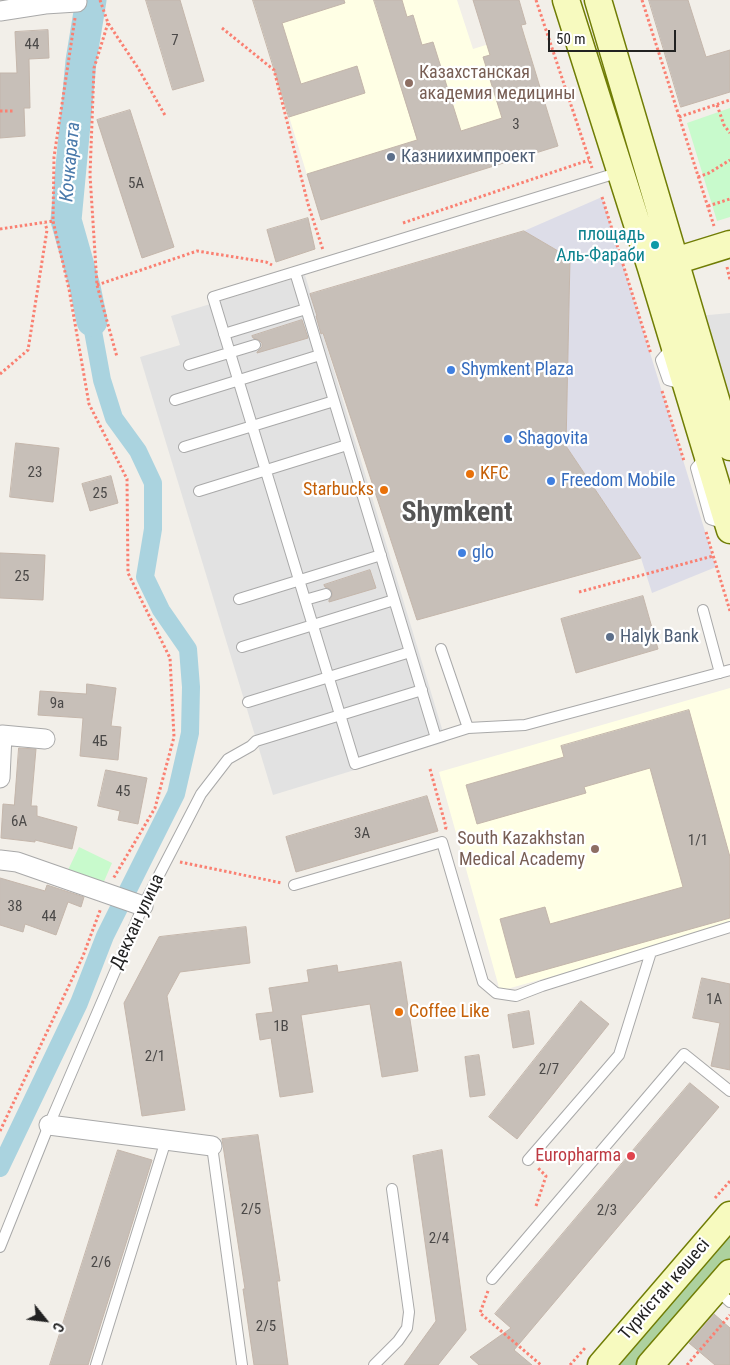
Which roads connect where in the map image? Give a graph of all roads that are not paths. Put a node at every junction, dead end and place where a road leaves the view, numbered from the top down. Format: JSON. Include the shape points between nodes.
{"nodes":[{"id":1,"x":566,"y":0,"type":"edge"},
{"id":2,"x":598,"y":0,"type":"edge"},
{"id":3,"x":44,"y":2,"type":"edge"},
{"id":4,"x":85,"y":2,"type":"road end"},
{"id":5,"x":0,"y":12,"type":"edge"},
{"id":6,"x":634,"y":167,"type":"junction"},
{"id":7,"x":723,"y":243,"type":"edge"},
{"id":8,"x":676,"y":261,"type":"junction"},
{"id":9,"x":651,"y":268,"type":"junction"},
{"id":10,"x":295,"y":272,"type":"junction"},
{"id":11,"x":306,"y":309,"type":"junction"},
{"id":12,"x":224,"y":334,"type":"junction"},
{"id":13,"x":254,"y":345,"type":"dead end"},
{"id":14,"x":230,"y":352,"type":"junction"},
{"id":15,"x":320,"y":355,"type":"junction"},
{"id":16,"x":189,"y":365,"type":"dead end"},
{"id":17,"x":238,"y":380,"type":"junction"},
{"id":18,"x":175,"y":400,"type":"dead end"},
{"id":19,"x":334,"y":401,"type":"junction"},
{"id":20,"x":252,"y":426,"type":"junction"},
{"id":21,"x":347,"y":445,"type":"junction"},
{"id":22,"x":184,"y":447,"type":"dead end"},
{"id":23,"x":707,"y":454,"type":"edge"},
{"id":24,"x":266,"y":470,"type":"junction"},
{"id":25,"x":199,"y":491,"type":"dead end"},
{"id":26,"x":721,"y":528,"type":"edge"},
{"id":27,"x":381,"y":555,"type":"junction"},
{"id":28,"x":299,"y":580,"type":"junction"},
{"id":29,"x":326,"y":594,"type":"dead end"},
{"id":30,"x":239,"y":599,"type":"dead end"},
{"id":31,"x":305,"y":600,"type":"junction"},
{"id":32,"x":394,"y":600,"type":"junction"},
{"id":33,"x":703,"y":610,"type":"dead end"},
{"id":34,"x":312,"y":625,"type":"junction"},
{"id":35,"x":242,"y":647,"type":"dead end"},
{"id":36,"x":441,"y":649,"type":"dead end"},
{"id":37,"x":410,"y":652,"type":"junction"},
{"id":38,"x":725,"y":672,"type":"edge"},
{"id":39,"x":328,"y":677,"type":"junction"},
{"id":40,"x":422,"y":690,"type":"junction"},
{"id":41,"x":248,"y":702,"type":"dead end"},
{"id":42,"x":340,"y":715,"type":"junction"},
{"id":43,"x":468,"y":728,"type":"junction"},
{"id":44,"x":436,"y":738,"type":"junction"},
{"id":45,"x":45,"y":739,"type":"dead end"},
{"id":46,"x":0,"y":778,"type":"edge"},
{"id":47,"x":0,"y":860,"type":"edge"},
{"id":48,"x":294,"y":885,"type":"road end"},
{"id":49,"x":142,"y":906,"type":"junction"},
{"id":50,"x":730,"y":927,"type":"edge"},
{"id":51,"x":651,"y":952,"type":"junction"},
{"id":52,"x":730,"y":1091,"type":"edge"},
{"id":53,"x":49,"y":1125,"type":"junction"},
{"id":54,"x":166,"y":1140,"type":"junction"},
{"id":55,"x":212,"y":1146,"type":"joint"},
{"id":56,"x":528,"y":1160,"type":"road end"},
{"id":57,"x":392,"y":1189,"type":"dead end"},
{"id":58,"x":730,"y":1215,"type":"edge"},
{"id":59,"x":0,"y":1247,"type":"edge"},
{"id":60,"x":492,"y":1279,"type":"road end"},
{"id":61,"x":725,"y":1288,"type":"edge"},
{"id":62,"x":96,"y":1365,"type":"edge"},
{"id":63,"x":242,"y":1365,"type":"edge"},
{"id":64,"x":374,"y":1365,"type":"edge"},
{"id":65,"x":600,"y":1365,"type":"edge"},
{"id":66,"x":650,"y":1365,"type":"edge"}],
"edges":[{"from":1,"to":6,"type":"main road"},
{"from":2,"to":6,"type":"main road"},
{"from":3,"to":4,"type":"street"},
{"from":3,"to":5,"type":"street"},
{"from":6,"to":8,"type":"main road"},
{"from":6,"to":9,"type":"main road"},
{"from":6,"to":10,"type":"lane"},
{"from":7,"to":8,"type":"main road"},
{"from":8,"to":9,"type":"main road"},
{"from":8,"to":23,"type":"main road"},
{"from":9,"to":23,"type":"main road"},
{"from":10,"to":11,"type":"lane"},
{"from":10,"to":12,"type":"lane","via":[[213,297]]},
{"from":11,"to":12,"type":"lane"},
{"from":11,"to":15,"type":"lane"},
{"from":12,"to":14,"type":"lane"},
{"from":13,"to":14,"type":"lane"},
{"from":14,"to":16,"type":"lane"},
{"from":14,"to":17,"type":"lane"},
{"from":15,"to":17,"type":"lane"},
{"from":15,"to":19,"type":"lane"},
{"from":17,"to":18,"type":"lane"},
{"from":17,"to":20,"type":"lane"},
{"from":19,"to":20,"type":"lane"},
{"from":19,"to":21,"type":"lane"},
{"from":20,"to":22,"type":"lane"},
{"from":20,"to":24,"type":"lane"},
{"from":21,"to":24,"type":"lane"},
{"from":21,"to":27,"type":"lane"},
{"from":23,"to":26,"type":"main road"},
{"from":24,"to":25,"type":"lane"},
{"from":24,"to":28,"type":"lane"},
{"from":27,"to":28,"type":"lane"},
{"from":27,"to":32,"type":"lane"},
{"from":28,"to":30,"type":"lane"},
{"from":28,"to":31,"type":"lane"},
{"from":29,"to":31,"type":"lane"},
{"from":31,"to":34,"type":"lane"},
{"from":32,"to":34,"type":"lane"},
{"from":32,"to":37,"type":"lane"},
{"from":33,"to":38,"type":"lane"},
{"from":34,"to":35,"type":"lane"},
{"from":34,"to":39,"type":"lane"},
{"from":36,"to":43,"type":"lane"},
{"from":37,"to":39,"type":"lane"},
{"from":37,"to":40,"type":"lane"},
{"from":38,"to":43,"type":"lane","via":[[525,725]]},
{"from":39,"to":41,"type":"lane"},
{"from":39,"to":42,"type":"lane"},
{"from":40,"to":42,"type":"lane","name":"Декхан улица"},
{"from":40,"to":44,"type":"lane"},
{"from":42,"to":44,"type":"lane","via":[[355,764]]},
{"from":42,"to":49,"type":"lane","name":"Декхан улица","via":[[256,740],[228,759],[201,794]]},
{"from":43,"to":44,"type":"lane"},
{"from":45,"to":46,"type":"street","via":[[2,735]]},
{"from":47,"to":49,"type":"street","via":[[17,862]]},
{"from":48,"to":51,"type":"lane","via":[[442,842],[483,982],[496,993],[516,996]]},
{"from":49,"to":53,"type":"lane","name":"Декхан улица"},
{"from":50,"to":51,"type":"lane"},
{"from":51,"to":56,"type":"lane","via":[[619,1055]]},
{"from":52,"to":60,"type":"lane","via":[[684,1054]]},
{"from":53,"to":54,"type":"street"},
{"from":53,"to":59,"type":"lane","name":"Декхан улица"},
{"from":54,"to":55,"type":"street"},
{"from":54,"to":62,"type":"lane"},
{"from":55,"to":63,"type":"lane"},
{"from":57,"to":64,"type":"lane","via":[[409,1312],[407,1328]]},
{"from":58,"to":65,"type":"main road","name":"Түркістан көшесі"},
{"from":61,"to":66,"type":"main road"}]}
